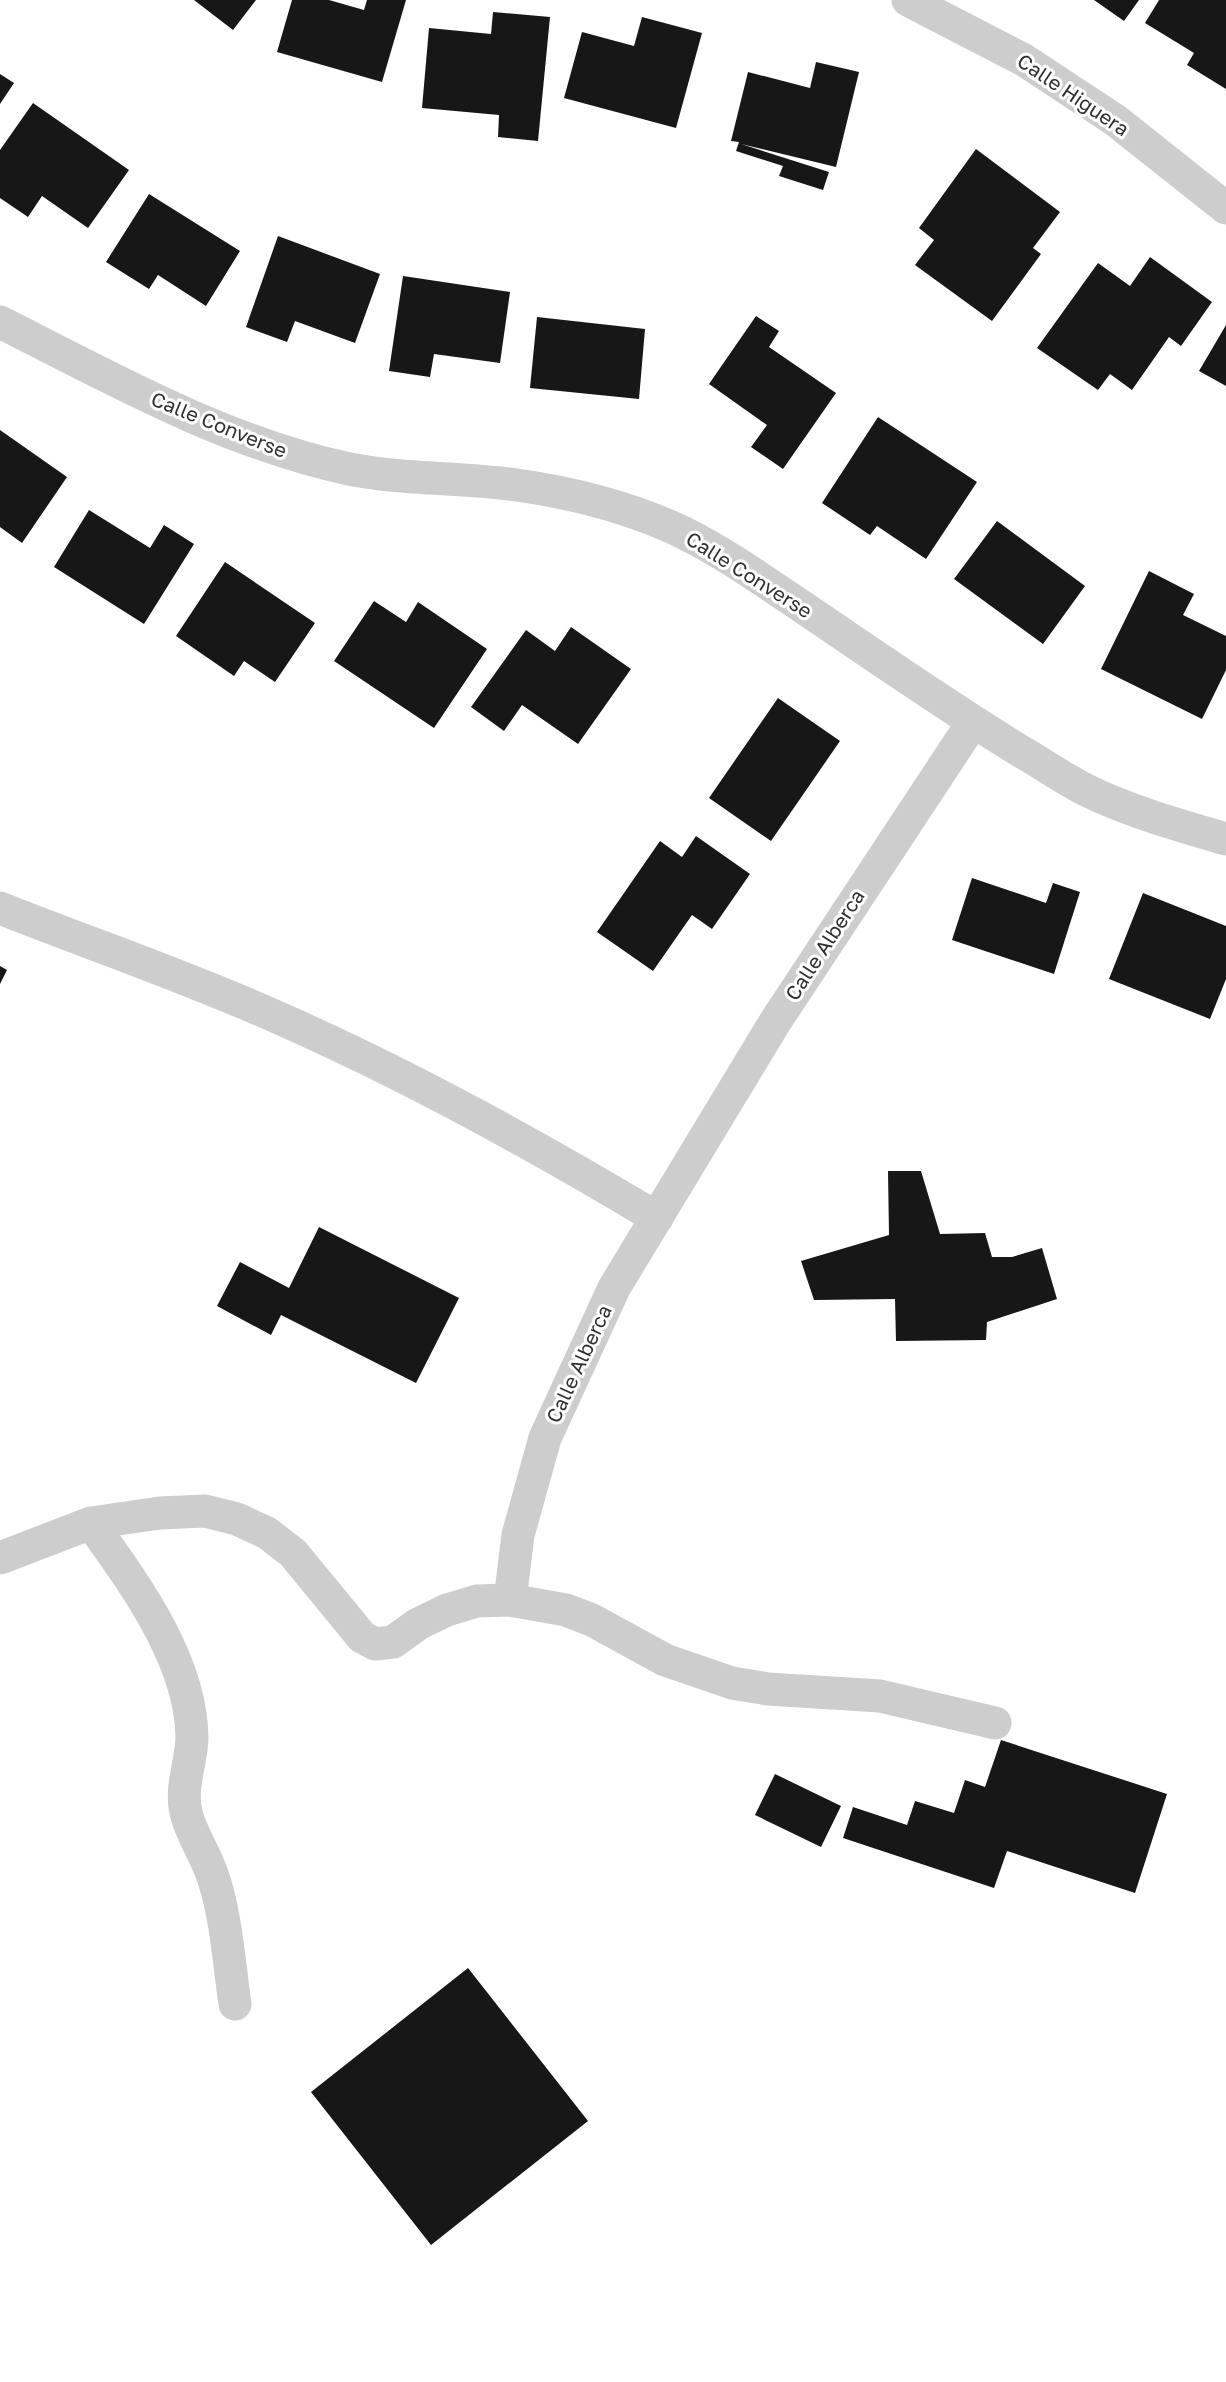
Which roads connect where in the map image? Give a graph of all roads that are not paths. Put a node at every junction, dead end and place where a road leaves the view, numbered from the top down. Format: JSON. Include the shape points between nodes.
{"nodes":[{"id":1,"x":908,"y":0,"type":"edge"},
{"id":2,"x":1226,"y":208,"type":"edge"},
{"id":3,"x":0,"y":322,"type":"edge"},
{"id":4,"x":973,"y":722,"type":"junction"},
{"id":5,"x":1226,"y":840,"type":"edge"},
{"id":6,"x":0,"y":909,"type":"edge"},
{"id":7,"x":657,"y":1218,"type":"junction"},
{"id":8,"x":91,"y":1523,"type":"junction"},
{"id":9,"x":0,"y":1558,"type":"edge"},
{"id":10,"x":510,"y":1600,"type":"junction"},
{"id":11,"x":995,"y":1723,"type":"dead end"},
{"id":12,"x":235,"y":2004,"type":"dead end"}],
"edges":[{"from":1,"to":2,"type":"street","name":"Calle Higuera","via":[[1024,60],[1115,120]]},
{"from":3,"to":4,"type":"street","name":"Calle Converse","via":[[162,404],[231,435],[294,456],[352,469],[572,494],[669,526],[730,558]]},
{"from":4,"to":5,"type":"street","name":"Calle Converse","via":[[1083,789],[1123,807]]},
{"from":4,"to":7,"type":"street","name":"Calle Alberca","via":[[775,1022]]},
{"from":6,"to":7,"type":"street","via":[[278,1017],[427,1087]]},
{"from":7,"to":10,"type":"street","name":"Calle Alberca","via":[[614,1288],[546,1438],[527,1494]]},
{"from":8,"to":9,"type":"street"},
{"from":8,"to":10,"type":"street","via":[[205,1511],[237,1519],[267,1533],[293,1553],[362,1637],[375,1644],[393,1642],[447,1610],[477,1601]]},
{"from":8,"to":12,"type":"street","via":[[155,1619],[186,1699],[192,1738],[184,1792],[186,1816],[213,1877]]},
{"from":10,"to":11,"type":"street","via":[[566,1610],[665,1660],[732,1683],[880,1696]]}]}
